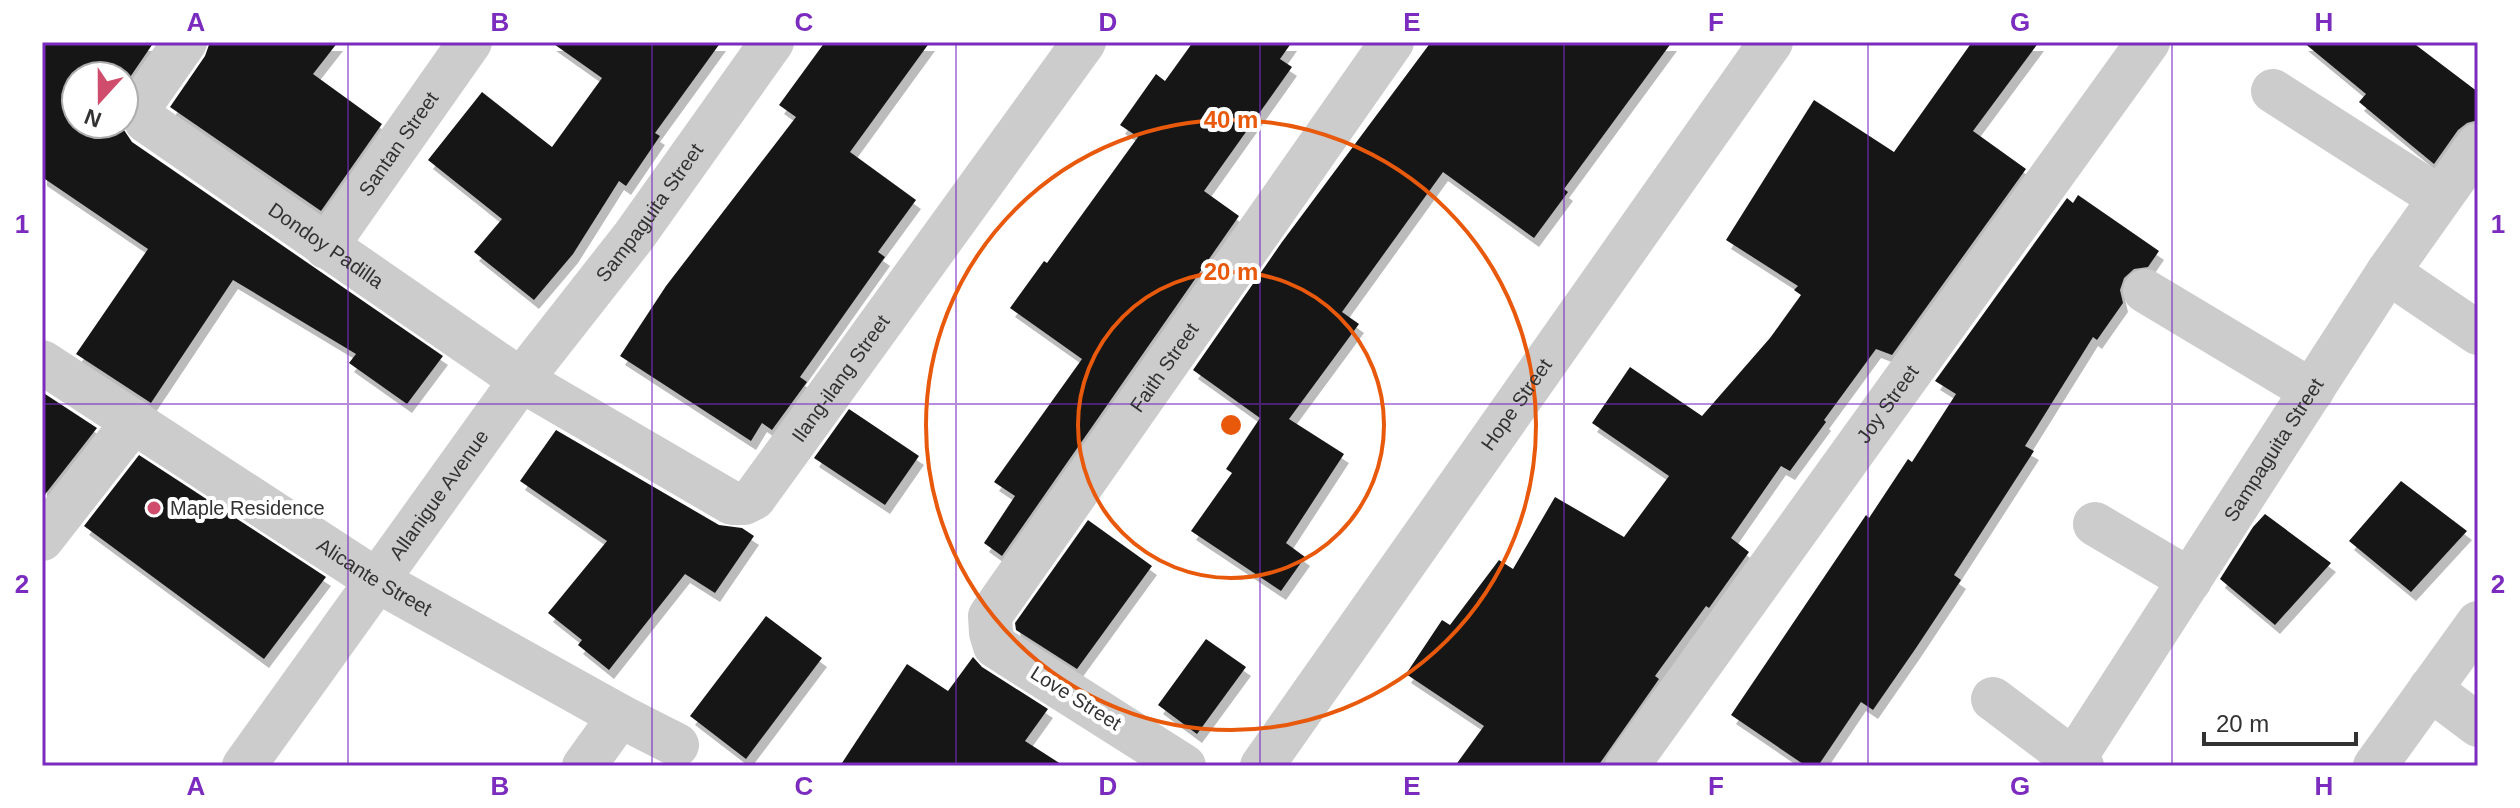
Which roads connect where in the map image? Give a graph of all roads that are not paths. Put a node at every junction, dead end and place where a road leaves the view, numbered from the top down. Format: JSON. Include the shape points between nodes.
{"nodes":[{"id":1,"x":185,"y":42,"type":"edge"},
{"id":2,"x":470,"y":42,"type":"edge"},
{"id":3,"x":772,"y":42,"type":"edge"},
{"id":4,"x":1084,"y":42,"type":"edge"},
{"id":5,"x":1392,"y":42,"type":"edge"},
{"id":6,"x":1771,"y":42,"type":"edge"},
{"id":7,"x":2148,"y":42,"type":"edge"},
{"id":8,"x":2273,"y":91,"type":"dead end"},
{"id":9,"x":2478,"y":145,"type":"edge"},
{"id":10,"x":2440,"y":198,"type":"junction"},
{"id":11,"x":326,"y":247,"type":"junction"},
{"id":12,"x":2388,"y":272,"type":"junction"},
{"id":13,"x":2145,"y":291,"type":"dead end"},
{"id":14,"x":2478,"y":333,"type":"edge"},
{"id":15,"x":42,"y":362,"type":"edge"},
{"id":16,"x":521,"y":380,"type":"junction"},
{"id":17,"x":2312,"y":391,"type":"junction"},
{"id":18,"x":134,"y":421,"type":"junction"},
{"id":19,"x":2095,"y":524,"type":"dead end"},
{"id":20,"x":42,"y":539,"type":"edge"},
{"id":21,"x":376,"y":580,"type":"junction"},
{"id":22,"x":2190,"y":580,"type":"junction"},
{"id":23,"x":990,"y":616,"type":"joint"},
{"id":24,"x":2478,"y":623,"type":"edge"},
{"id":25,"x":2430,"y":689,"type":"junction"},
{"id":26,"x":1993,"y":699,"type":"dead end"},
{"id":27,"x":620,"y":716,"type":"junction"},
{"id":28,"x":2478,"y":725,"type":"edge"},
{"id":29,"x":677,"y":745,"type":"dead end"},
{"id":30,"x":2078,"y":763,"type":"edge"},
{"id":31,"x":244,"y":766,"type":"edge"},
{"id":32,"x":584,"y":766,"type":"edge"},
{"id":33,"x":1184,"y":766,"type":"edge"},
{"id":34,"x":1262,"y":766,"type":"edge"},
{"id":35,"x":1627,"y":766,"type":"edge"},
{"id":36,"x":2375,"y":766,"type":"edge"}],
"edges":[{"from":1,"to":11,"type":"street","name":"Dondoy Padilla","via":[[143,102],[146,121]]},
{"from":2,"to":11,"type":"street","name":"Santan Street"},
{"from":3,"to":16,"type":"street","name":"Sampaguita Street","via":[[634,236]]},
{"from":4,"to":16,"type":"street","name":"Ilang-ilang Street","via":[[754,498],[732,503]]},
{"from":5,"to":23,"type":"street","name":"Faith Street"},
{"from":6,"to":34,"type":"street","name":"Hope Street"},
{"from":7,"to":35,"type":"street","name":"Joy Street"},
{"from":8,"to":10,"type":"street"},
{"from":9,"to":10,"type":"street","name":"Sampaguita Street"},
{"from":10,"to":12,"type":"street","name":"Sampaguita Street"},
{"from":11,"to":16,"type":"street","name":"Dondoy Padilla"},
{"from":12,"to":14,"type":"street"},
{"from":12,"to":17,"type":"street","name":"Sampaguita Street"},
{"from":13,"to":17,"type":"street"},
{"from":15,"to":18,"type":"street","name":"Alicante Street"},
{"from":16,"to":21,"type":"street","name":"Allanigue Avenue"},
{"from":17,"to":22,"type":"street","name":"Sampaguita Street"},
{"from":18,"to":20,"type":"street"},
{"from":18,"to":21,"type":"street","name":"Alicante Street"},
{"from":19,"to":22,"type":"street"},
{"from":21,"to":27,"type":"street","name":"Alicante Street"},
{"from":21,"to":31,"type":"street","name":"Allanigue Avenue"},
{"from":22,"to":30,"type":"street","name":"Sampaguita Street"},
{"from":23,"to":33,"type":"street","name":"Love Street","via":[[995,646]]},
{"from":24,"to":25,"type":"street"},
{"from":25,"to":28,"type":"street"},
{"from":25,"to":36,"type":"street"},
{"from":26,"to":30,"type":"street"},
{"from":27,"to":29,"type":"street","name":"Alicante Street"},
{"from":27,"to":32,"type":"street"}]}
